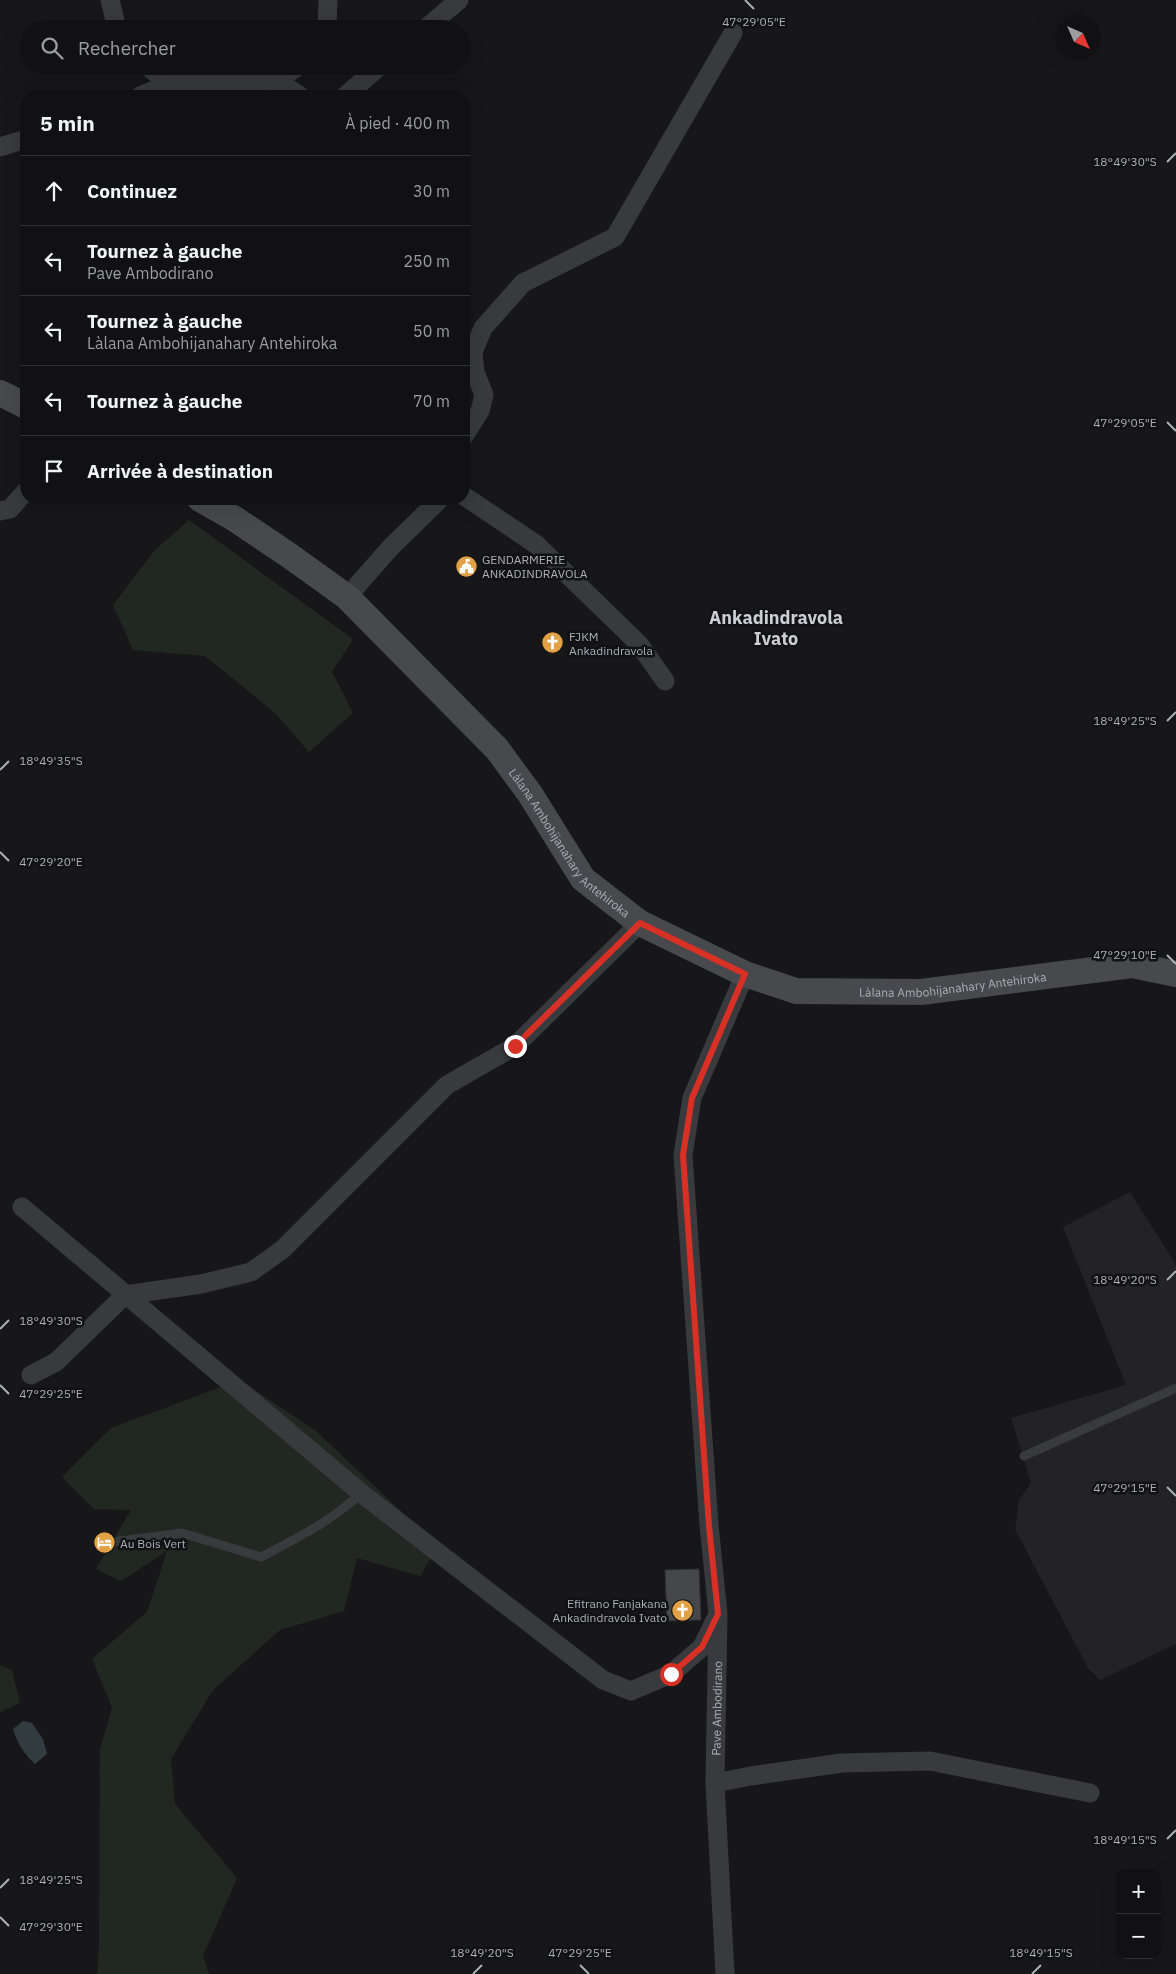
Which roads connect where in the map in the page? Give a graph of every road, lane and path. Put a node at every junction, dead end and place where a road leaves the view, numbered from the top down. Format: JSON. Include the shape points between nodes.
{"nodes":[{"id":1,"x":110,"y":0,"type":"edge"},
{"id":2,"x":328,"y":0,"type":"edge"},
{"id":3,"x":459,"y":0,"type":"edge"},
{"id":4,"x":115,"y":20,"type":"edge"},
{"id":5,"x":327,"y":20,"type":"edge"},
{"id":6,"x":436,"y":20,"type":"edge"},
{"id":7,"x":734,"y":33,"type":"dead end"},
{"id":8,"x":158,"y":75,"type":"edge"},
{"id":9,"x":285,"y":75,"type":"edge"},
{"id":10,"x":370,"y":75,"type":"edge"},
{"id":11,"x":277,"y":80,"type":"junction"},
{"id":12,"x":169,"y":84,"type":"junction"},
{"id":13,"x":154,"y":90,"type":"edge"},
{"id":14,"x":291,"y":90,"type":"edge"},
{"id":15,"x":352,"y":90,"type":"edge"},
{"id":16,"x":20,"y":141,"type":"edge"},
{"id":17,"x":0,"y":147,"type":"edge"},
{"id":18,"x":0,"y":393,"type":"edge"},
{"id":19,"x":20,"y":403,"type":"edge"},
{"id":20,"x":470,"y":427,"type":"edge"},
{"id":21,"x":20,"y":498,"type":"edge"},
{"id":22,"x":470,"y":500,"type":"edge"},
{"id":23,"x":210,"y":505,"type":"edge"},
{"id":24,"x":434,"y":505,"type":"edge"},
{"id":25,"x":0,"y":511,"type":"edge"},
{"id":26,"x":347,"y":597,"type":"junction"},
{"id":27,"x":665,"y":681,"type":"dead end"},
{"id":28,"x":640,"y":923,"type":"junction"},
{"id":29,"x":745,"y":974,"type":"junction"},
{"id":30,"x":1176,"y":974,"type":"edge"},
{"id":31,"x":22,"y":1207,"type":"dead end"},
{"id":32,"x":125,"y":1295,"type":"junction"},
{"id":33,"x":31,"y":1375,"type":"dead end"},
{"id":34,"x":1176,"y":1388,"type":"edge"},
{"id":35,"x":1024,"y":1456,"type":"dead end"},
{"id":36,"x":361,"y":1493,"type":"junction"},
{"id":37,"x":104,"y":1543,"type":"dead end"},
{"id":38,"x":718,"y":1614,"type":"junction"},
{"id":39,"x":715,"y":1783,"type":"junction"},
{"id":40,"x":1090,"y":1793,"type":"dead end"},
{"id":41,"x":724,"y":1974,"type":"edge"}],
"edges":[{"from":1,"to":4,"type":"street"},
{"from":2,"to":5,"type":"street"},
{"from":3,"to":6,"type":"street"},
{"from":7,"to":20,"type":"street","via":[[615,236],[523,283],[483,328],[473,352],[475,372],[484,395],[480,411]]},
{"from":8,"to":12,"type":"street"},
{"from":9,"to":11,"type":"street"},
{"from":10,"to":15,"type":"street"},
{"from":11,"to":12,"type":"street"},
{"from":11,"to":14,"type":"street"},
{"from":12,"to":13,"type":"street"},
{"from":16,"to":17,"type":"street"},
{"from":18,"to":19,"type":"street"},
{"from":21,"to":25,"type":"street","via":[[10,509]]},
{"from":22,"to":27,"type":"street","via":[[537,545],[639,644]]},
{"from":23,"to":26,"type":"street","name":"Làlana Ambohijanahary Antehiroka"},
{"from":24,"to":26,"type":"street"},
{"from":26,"to":28,"type":"street","name":"Làlana Ambohijanahary Antehiroka","via":[[497,748],[583,879]]},
{"from":28,"to":29,"type":"street","name":"Làlana Ambohijanahary Antehiroka"},
{"from":28,"to":32,"type":"street","via":[[515,1046],[447,1085],[283,1249],[267,1261],[251,1272],[201,1284]]},
{"from":29,"to":30,"type":"street","name":"Làlana Ambohijanahary Antehiroka","via":[[796,991],[921,992],[1132,965]]},
{"from":29,"to":38,"type":"street","name":"Pave Ambodirano","via":[[692,1098],[683,1155]]},
{"from":31,"to":32,"type":"street"},
{"from":32,"to":33,"type":"street","via":[[56,1362]]},
{"from":32,"to":36,"type":"street"},
{"from":34,"to":35,"type":"lane"},
{"from":36,"to":37,"type":"lane","via":[[318,1527],[261,1557],[182,1533]]},
{"from":36,"to":38,"type":"street","via":[[603,1680],[631,1691],[671,1674],[702,1647]]},
{"from":38,"to":39,"type":"street","name":"Pave Ambodirano"},
{"from":39,"to":40,"type":"street","via":[[842,1763],[930,1761]]},
{"from":39,"to":41,"type":"street","name":"Pave Ambodirano"}]}
